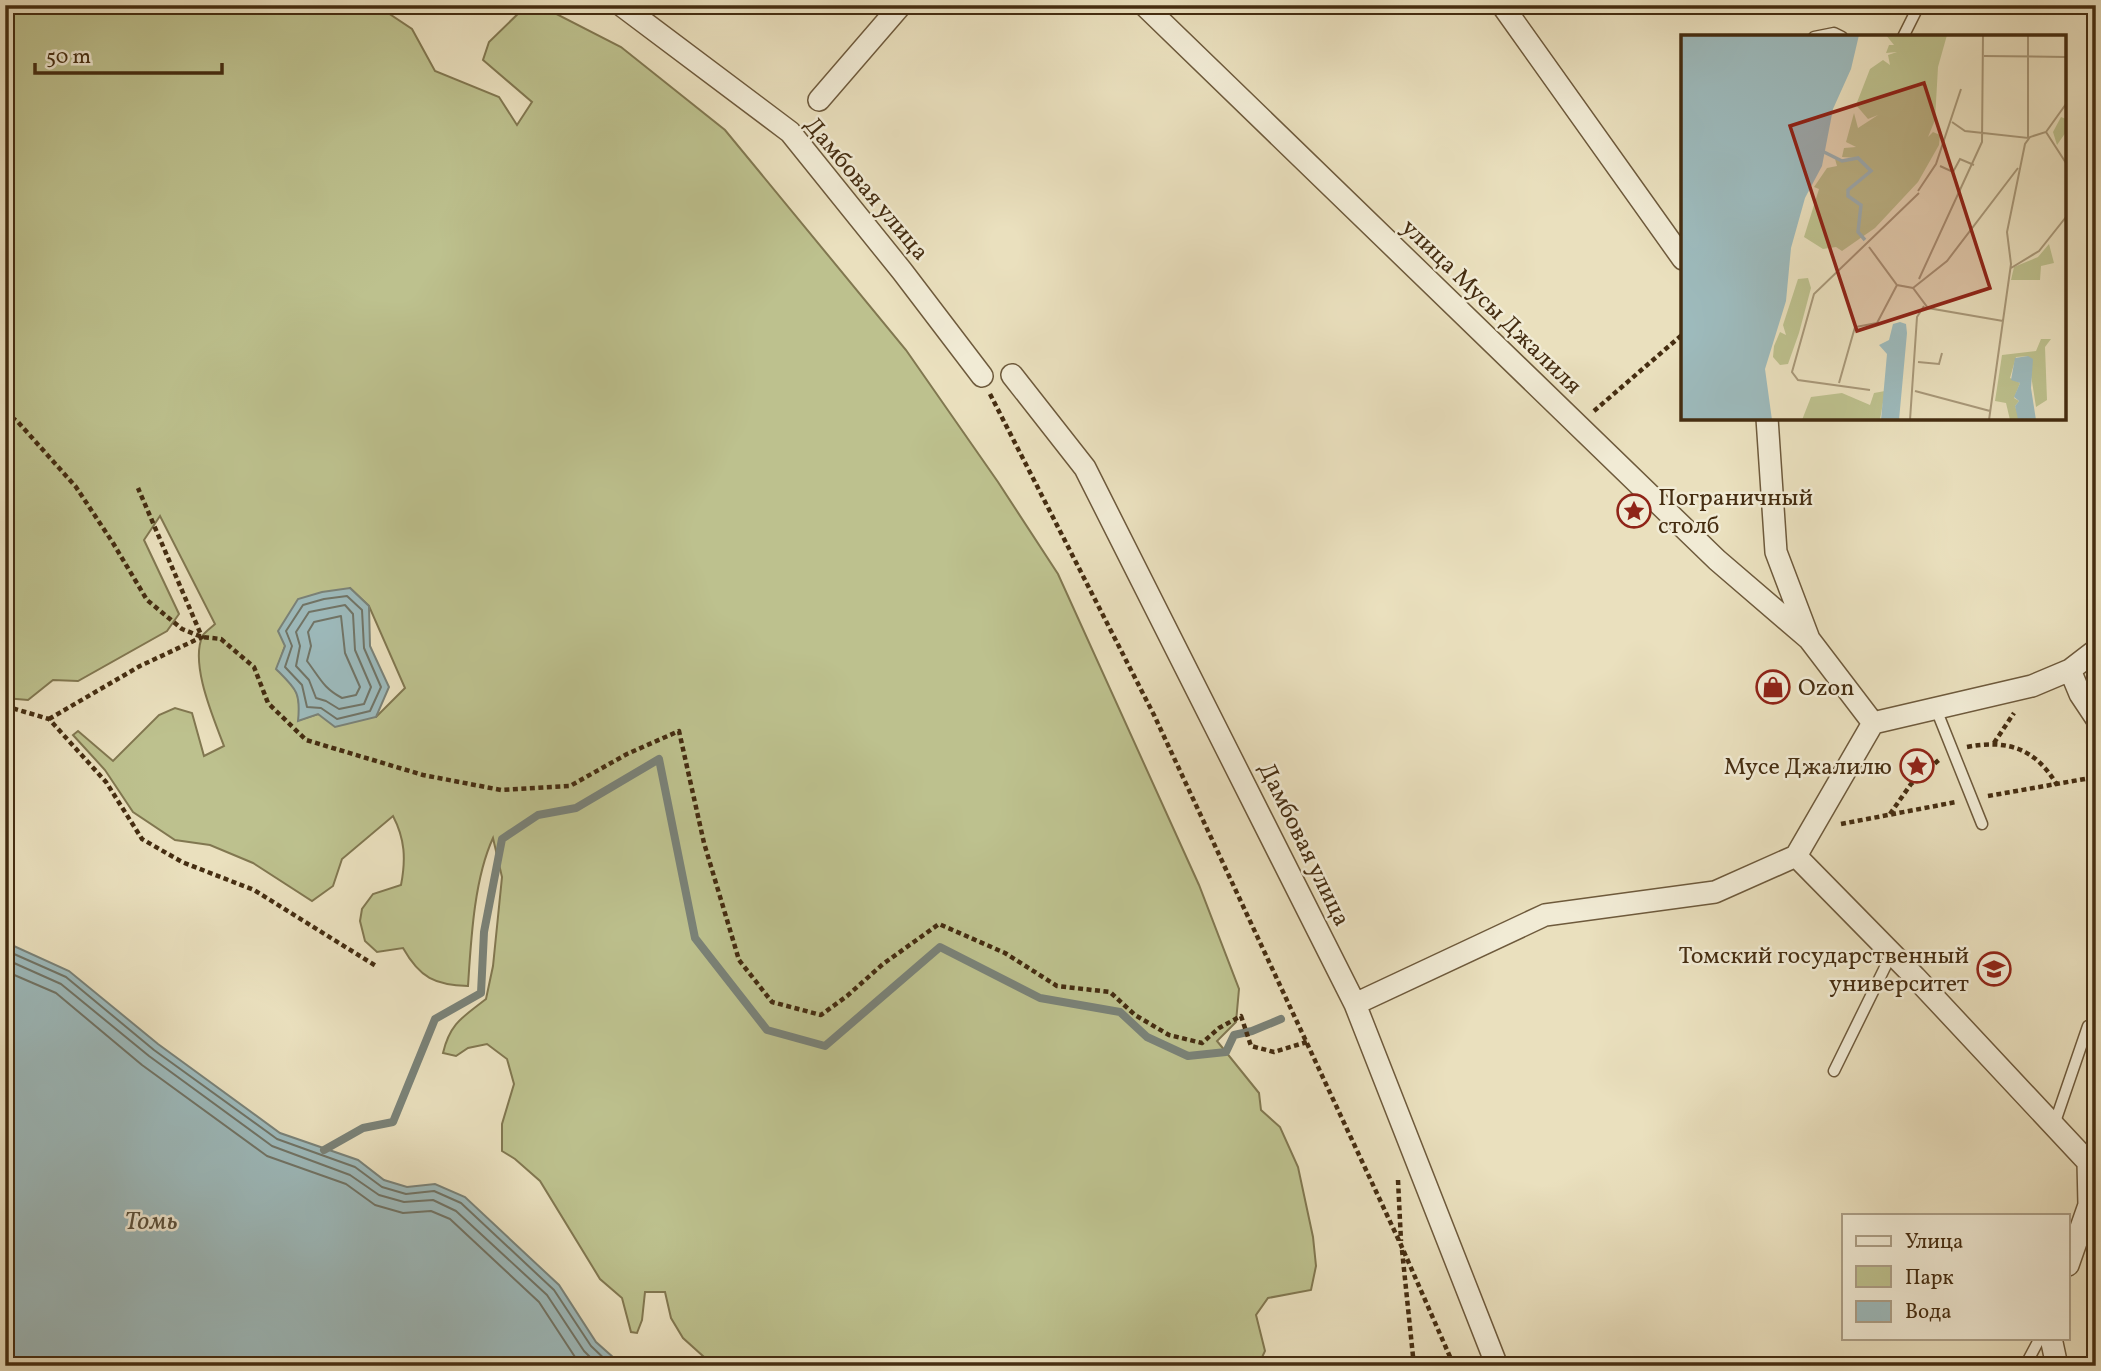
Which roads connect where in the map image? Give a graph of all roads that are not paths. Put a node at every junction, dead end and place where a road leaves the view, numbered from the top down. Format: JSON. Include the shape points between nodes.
{"nodes":[{"id":1,"x":621,"y":5,"type":"edge"},
{"id":2,"x":901,"y":5,"type":"edge"},
{"id":3,"x":1144,"y":5,"type":"edge"},
{"id":4,"x":1502,"y":5,"type":"edge"},
{"id":5,"x":1919,"y":5,"type":"edge"},
{"id":6,"x":1904,"y":35,"type":"edge"},
{"id":7,"x":819,"y":100,"type":"dead end"},
{"id":8,"x":1681,"y":256,"type":"edge"},
{"id":9,"x":1012,"y":375,"type":"dead end"},
{"id":10,"x":982,"y":376,"type":"road end"},
{"id":11,"x":1767,"y":420,"type":"edge"},
{"id":12,"x":1809,"y":639,"type":"junction"},
{"id":13,"x":2096,"y":650,"type":"edge"},
{"id":14,"x":2070,"y":670,"type":"junction"},
{"id":15,"x":1936,"y":709,"type":"junction"},
{"id":16,"x":2096,"y":718,"type":"edge"},
{"id":17,"x":1872,"y":723,"type":"junction"},
{"id":18,"x":1982,"y":824,"type":"dead end"},
{"id":19,"x":1796,"y":856,"type":"junction"},
{"id":20,"x":1892,"y":953,"type":"junction"},
{"id":21,"x":1355,"y":1004,"type":"junction"},
{"id":22,"x":2088,"y":1026,"type":"dead end"},
{"id":23,"x":1834,"y":1071,"type":"dead end"},
{"id":24,"x":2053,"y":1125,"type":"junction"},
{"id":25,"x":2070,"y":1259,"type":"edge"},
{"id":26,"x":2039,"y":1340,"type":"edge"},
{"id":27,"x":2051,"y":1340,"type":"edge"},
{"id":28,"x":1497,"y":1366,"type":"edge"},
{"id":29,"x":2025,"y":1366,"type":"edge"},
{"id":30,"x":2057,"y":1366,"type":"edge"}],
"edges":[{"from":1,"to":10,"type":"street","name":"Дамбовая улица","via":[[790,132]]},
{"from":2,"to":7,"type":"street"},
{"from":3,"to":12,"type":"street","name":"улица Мусы Джалиля","via":[[1717,560]]},
{"from":4,"to":8,"type":"street"},
{"from":5,"to":6,"type":"lane"},
{"from":9,"to":21,"type":"street","name":"Дамбовая улица","via":[[1085,468]]},
{"from":11,"to":12,"type":"street","via":[[1776,552]]},
{"from":12,"to":17,"type":"street"},
{"from":13,"to":14,"type":"street"},
{"from":14,"to":15,"type":"street","via":[[2032,686]]},
{"from":14,"to":16,"type":"street"},
{"from":15,"to":17,"type":"street"},
{"from":15,"to":18,"type":"lane"},
{"from":17,"to":19,"type":"street"},
{"from":19,"to":20,"type":"street"},
{"from":19,"to":21,"type":"street","via":[[1716,892],[1545,915]]},
{"from":20,"to":23,"type":"lane"},
{"from":20,"to":24,"type":"street"},
{"from":21,"to":28,"type":"street","name":"Дамбовая улица"},
{"from":22,"to":24,"type":"lane"},
{"from":24,"to":25,"type":"street","via":[[2088,1162],[2089,1205]]},
{"from":26,"to":29,"type":"lane"},
{"from":27,"to":30,"type":"street"}]}
